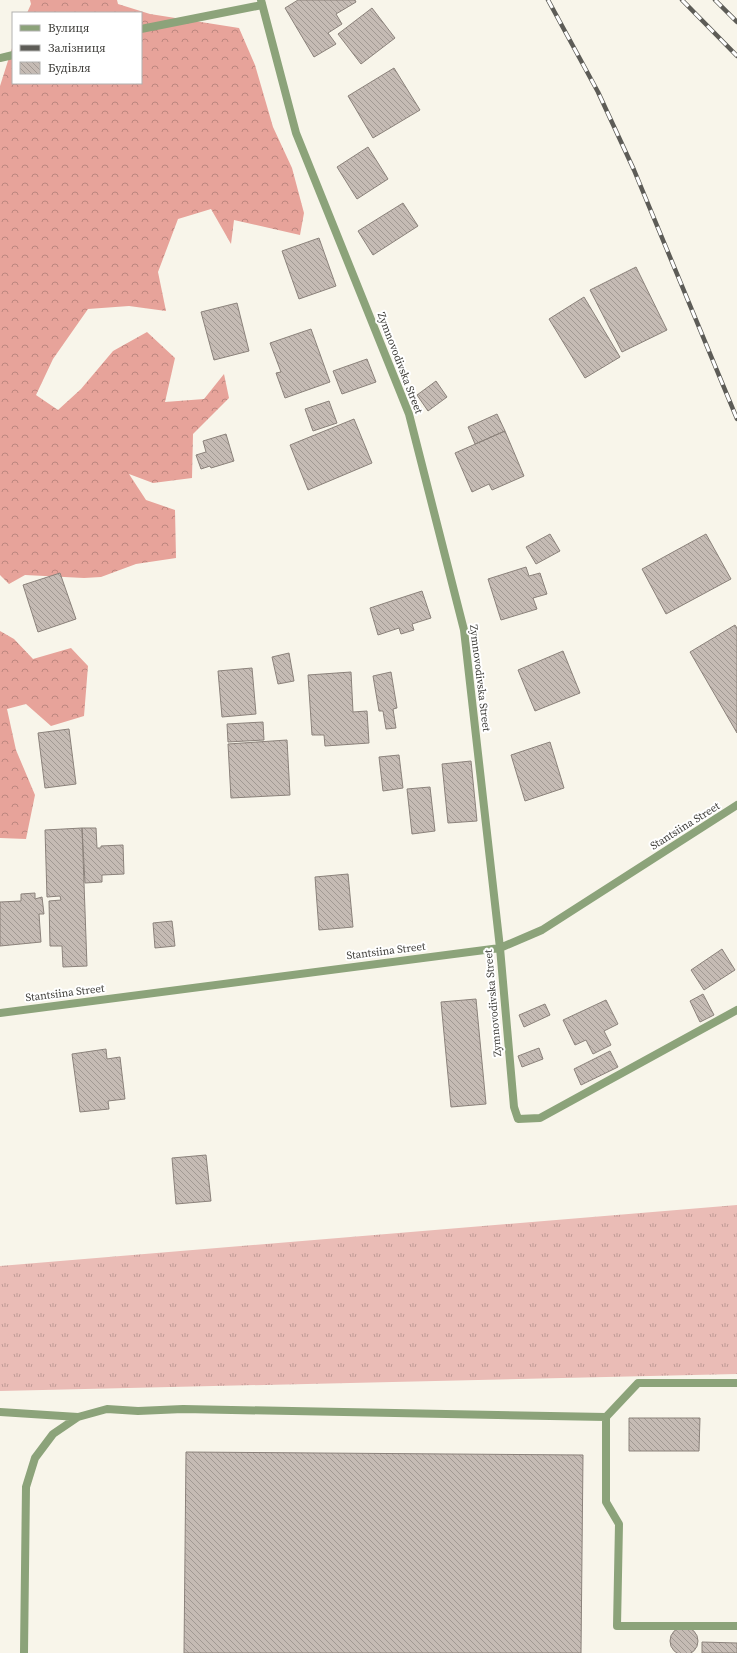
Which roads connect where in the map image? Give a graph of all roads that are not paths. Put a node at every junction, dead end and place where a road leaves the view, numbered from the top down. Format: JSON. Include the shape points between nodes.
{"nodes":[{"id":1,"x":261,"y":3,"type":"edge"},
{"id":2,"x":142,"y":29,"type":"edge"},
{"id":3,"x":12,"y":55,"type":"edge"},
{"id":4,"x":0,"y":58,"type":"edge"},
{"id":5,"x":737,"y":806,"type":"edge"},
{"id":6,"x":500,"y":948,"type":"junction"},
{"id":7,"x":737,"y":1010,"type":"edge"},
{"id":8,"x":0,"y":1013,"type":"edge"},
{"id":9,"x":737,"y":1383,"type":"edge"},
{"id":10,"x":0,"y":1412,"type":"edge"},
{"id":11,"x":78,"y":1417,"type":"junction"},
{"id":12,"x":606,"y":1417,"type":"junction"},
{"id":13,"x":737,"y":1626,"type":"edge"},
{"id":14,"x":24,"y":1653,"type":"edge"}],
"edges":[{"from":1,"to":2,"type":"street"},
{"from":1,"to":6,"type":"street","name":"Zymnovodivska Street","via":[[296,133],[409,414],[462,622]]},
{"from":3,"to":4,"type":"street"},
{"from":5,"to":6,"type":"street","name":"Stantsiina Street","via":[[542,930]]},
{"from":6,"to":7,"type":"street","name":"Zymnovodivska Street","via":[[514,1107],[518,1119],[540,1118]]},
{"from":6,"to":8,"type":"street","name":"Stantsiina Street"},
{"from":9,"to":12,"type":"street","via":[[638,1383]]},
{"from":10,"to":11,"type":"street"},
{"from":11,"to":12,"type":"street","via":[[107,1409]]},
{"from":11,"to":14,"type":"street","via":[[53,1434],[35,1458],[26,1487]]},
{"from":12,"to":13,"type":"street","via":[[606,1502],[619,1524],[617,1626]]}]}
